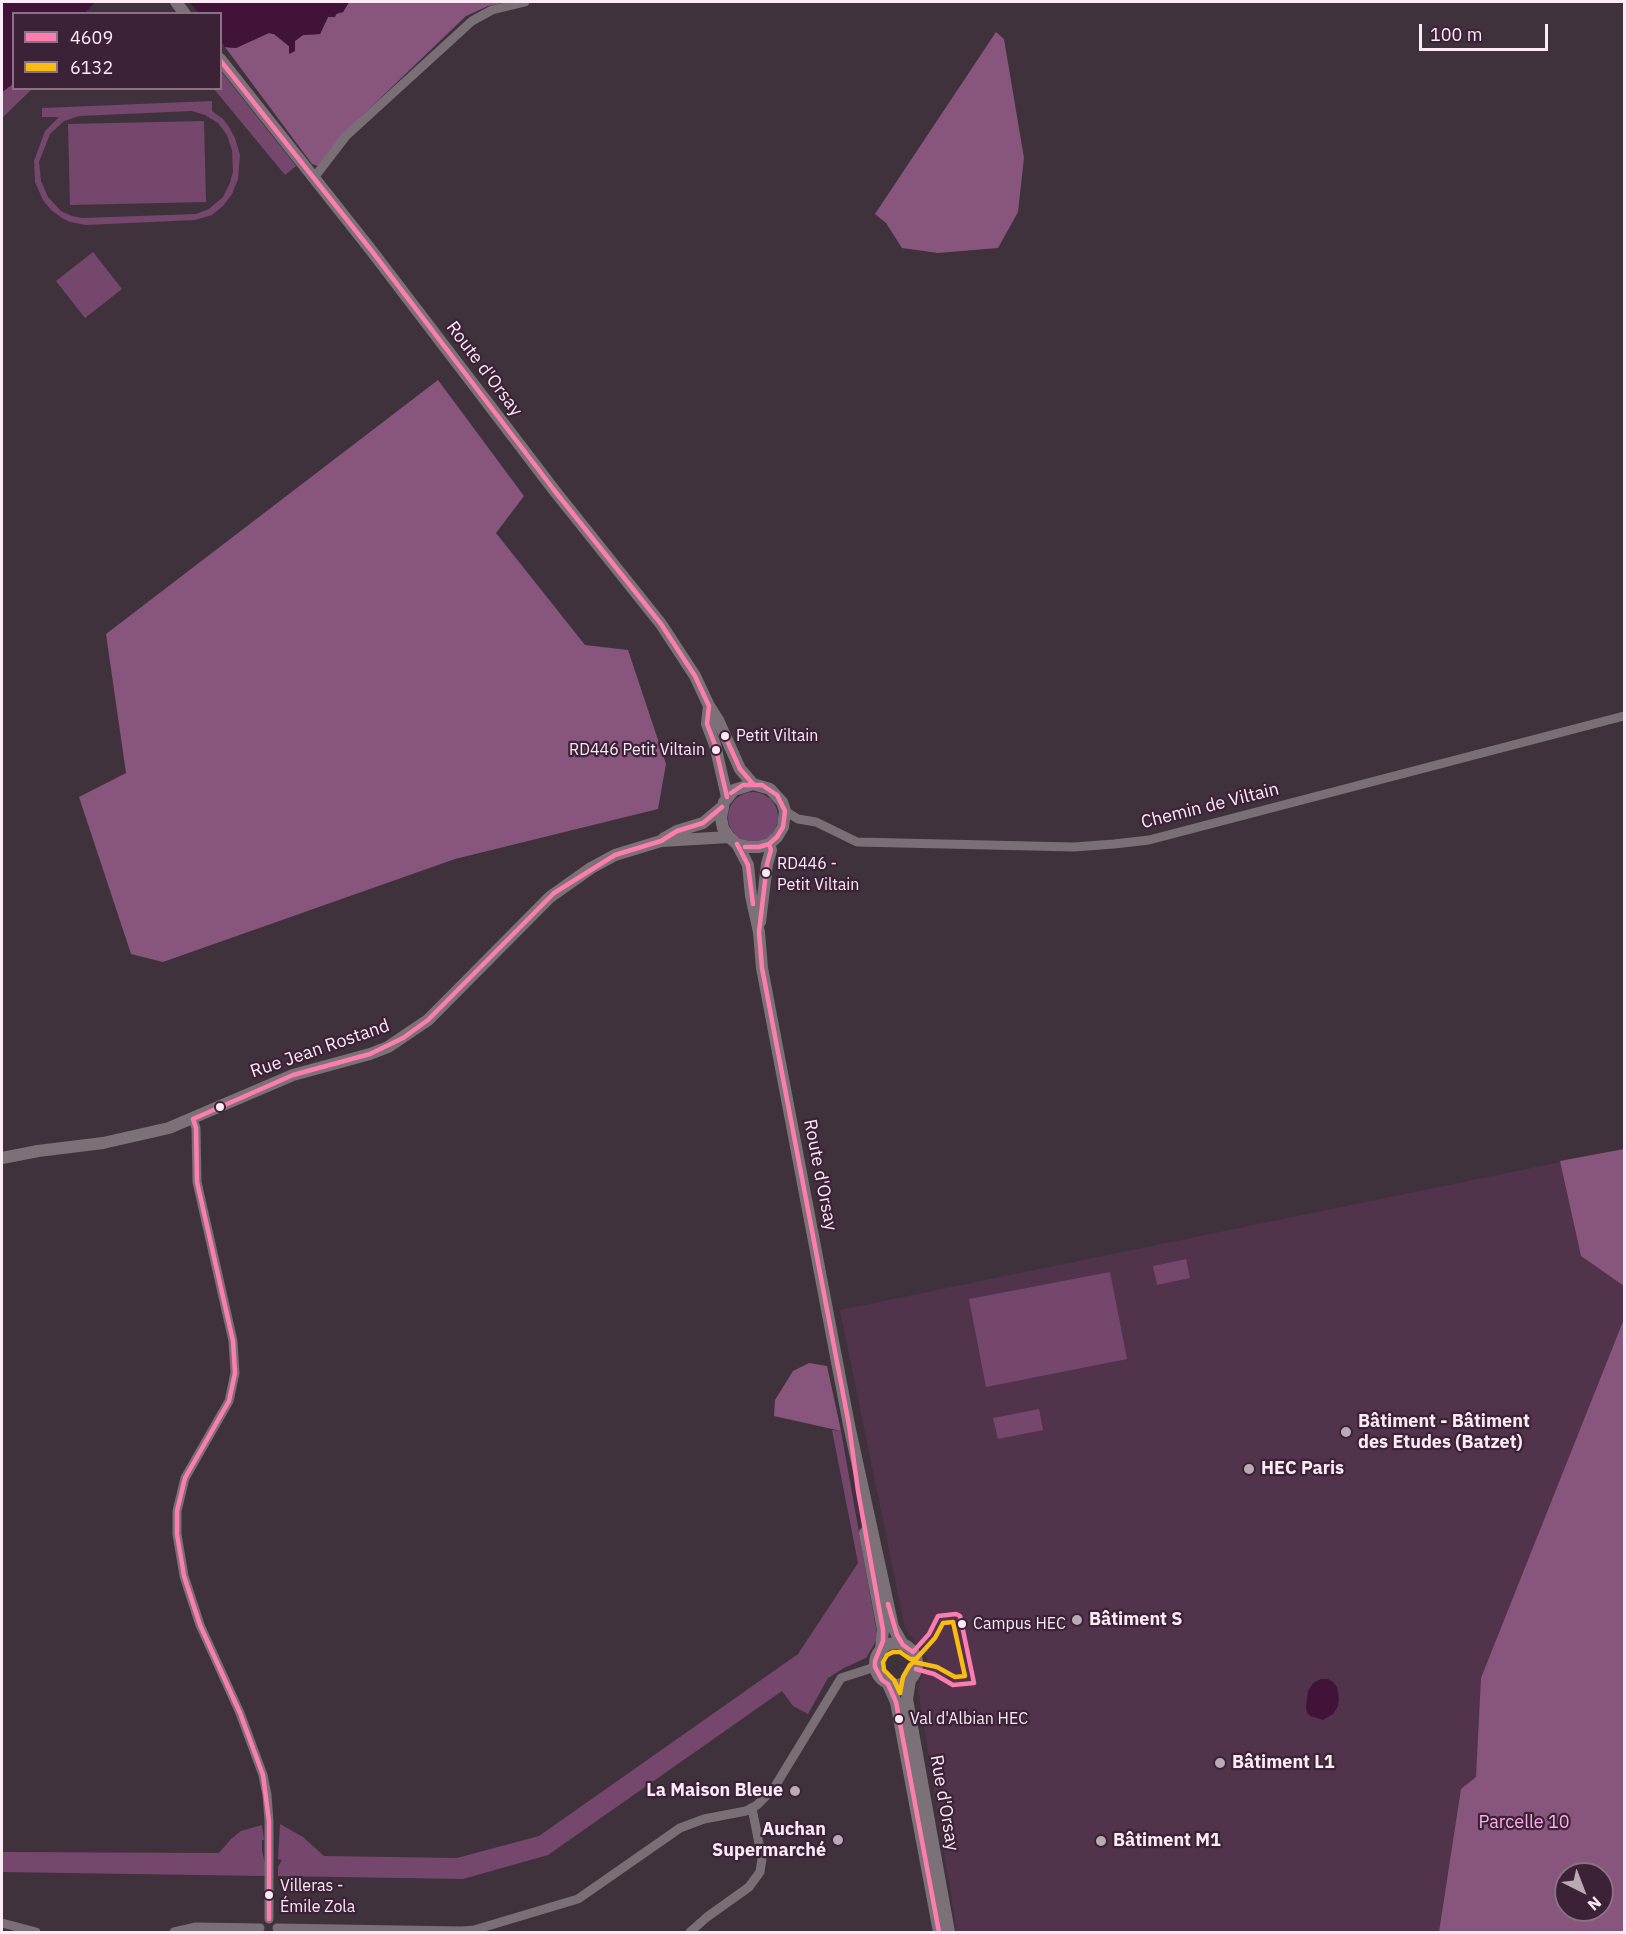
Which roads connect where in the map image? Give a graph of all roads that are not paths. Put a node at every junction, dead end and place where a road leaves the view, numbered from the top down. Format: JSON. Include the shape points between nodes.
{"nodes":[{"id":1,"x":525,"y":2,"type":"edge"},
{"id":2,"x":222,"y":63,"type":"edge"},
{"id":3,"x":313,"y":179,"type":"junction"},
{"id":4,"x":709,"y":706,"type":"junction"},
{"id":5,"x":1624,"y":716,"type":"edge"},
{"id":6,"x":753,"y":784,"type":"junction"},
{"id":7,"x":724,"y":802,"type":"junction"},
{"id":8,"x":785,"y":811,"type":"junction"},
{"id":9,"x":798,"y":819,"type":"junction"},
{"id":10,"x":783,"y":827,"type":"junction"},
{"id":11,"x":733,"y":840,"type":"junction"},
{"id":12,"x":661,"y":841,"type":"junction"},
{"id":13,"x":769,"y":843,"type":"junction"},
{"id":14,"x":759,"y":932,"type":"junction"},
{"id":15,"x":193,"y":1119,"type":"junction"},
{"id":16,"x":2,"y":1158,"type":"edge"},
{"id":17,"x":849,"y":1425,"type":"junction"},
{"id":18,"x":903,"y":1645,"type":"junction"},
{"id":19,"x":881,"y":1650,"type":"junction"},
{"id":20,"x":875,"y":1667,"type":"junction"},
{"id":21,"x":910,"y":1680,"type":"junction"},
{"id":22,"x":888,"y":1684,"type":"junction"},
{"id":23,"x":752,"y":1808,"type":"junction"},
{"id":24,"x":269,"y":1919,"type":"junction"},
{"id":25,"x":2,"y":1923,"type":"edge"},
{"id":26,"x":261,"y":1930,"type":"edge"},
{"id":27,"x":277,"y":1930,"type":"edge"},
{"id":28,"x":36,"y":1932,"type":"edge"},
{"id":29,"x":174,"y":1932,"type":"edge"},
{"id":30,"x":690,"y":1932,"type":"edge"},
{"id":31,"x":939,"y":1932,"type":"edge"},
{"id":32,"x":949,"y":1932,"type":"edge"}],
"edges":[{"from":1,"to":3,"type":"street","via":[[492,10],[472,21],[346,136]]},
{"from":2,"to":3,"type":"main road","name":"Route d'Orsay"},
{"from":3,"to":4,"type":"main road","name":"Route d'Orsay","via":[[661,624]]},
{"from":4,"to":6,"type":"main road","name":"Route d'Orsay","via":[[740,769]]},
{"from":4,"to":7,"type":"main road","name":"Route d'Orsay","via":[[707,724],[715,745]]},
{"from":5,"to":9,"type":"street","name":"Chemin de Viltain","via":[[1149,840],[1074,846],[857,842],[816,822]]},
{"from":6,"to":7,"type":"main road","via":[[734,790]]},
{"from":6,"to":8,"type":"main road","via":[[770,789]]},
{"from":7,"to":11,"type":"main road","via":[[723,828]]},
{"from":7,"to":12,"type":"main road","name":"Rue Jean Rostand","via":[[703,823]]},
{"from":8,"to":9,"type":"street","name":"Chemin de Viltain"},
{"from":8,"to":10,"type":"main road"},
{"from":9,"to":10,"type":"street"},
{"from":10,"to":13,"type":"main road"},
{"from":11,"to":12,"type":"main road","name":"Rue Jean Rostand"},
{"from":11,"to":13,"type":"main road","via":[[747,848]]},
{"from":11,"to":14,"type":"main road","name":"Route d'Orsay","via":[[748,865]]},
{"from":12,"to":15,"type":"main road","name":"Rue Jean Rostand","via":[[615,855],[554,893],[428,1020],[403,1038],[370,1054],[293,1075]]},
{"from":13,"to":14,"type":"main road","name":"Route d'Orsay"},
{"from":14,"to":17,"type":"main road","name":"Route d'Orsay","via":[[762,968]]},
{"from":15,"to":16,"type":"main road","name":"Rue Jean Rostand","via":[[103,1143]]},
{"from":15,"to":24,"type":"street","via":[[197,1182],[233,1341],[236,1373],[230,1401],[185,1478],[177,1511],[177,1534],[181,1564],[200,1625],[263,1775],[267,1795]]},
{"from":17,"to":18,"type":"main road","name":"Route d'Orsay","via":[[893,1627]]},
{"from":17,"to":19,"type":"main road","name":"Route d'Orsay","via":[[883,1630]]},
{"from":18,"to":19,"type":"main road","via":[[891,1644]]},
{"from":18,"to":21,"type":"main road","via":[[913,1652],[917,1663]]},
{"from":19,"to":20,"type":"main road"},
{"from":20,"to":22,"type":"main road"},
{"from":20,"to":23,"type":"street","via":[[841,1678],[774,1788]]},
{"from":21,"to":22,"type":"main road"},
{"from":21,"to":32,"type":"main road","name":"Rue d'Orsay","via":[[907,1699]]},
{"from":22,"to":31,"type":"main road","name":"Rue d'Orsay","via":[[896,1702]]},
{"from":23,"to":27,"type":"street","via":[[680,1828],[578,1899],[474,1930]]},
{"from":23,"to":30,"type":"street","via":[[762,1859],[760,1872],[749,1887]]},
{"from":24,"to":26,"type":"street","via":[[262,1923]]},
{"from":24,"to":27,"type":"street","via":[[276,1923]]},
{"from":25,"to":28,"type":"street"},
{"from":26,"to":29,"type":"street","via":[[196,1927]]}]}
